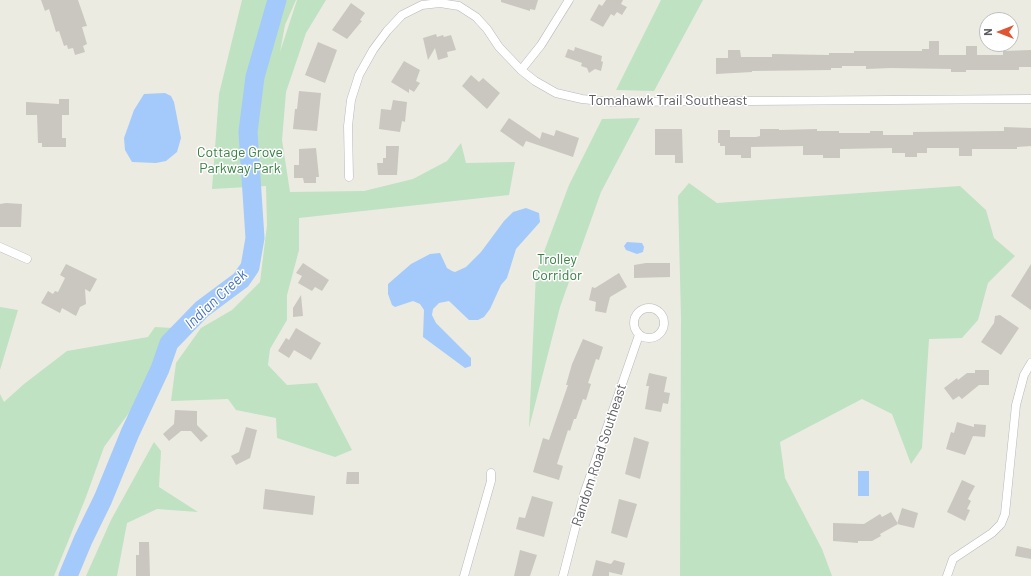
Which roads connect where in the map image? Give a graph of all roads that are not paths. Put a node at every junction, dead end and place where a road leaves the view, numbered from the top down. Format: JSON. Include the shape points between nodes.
{"nodes":[{"id":1,"x":569,"y":0,"type":"edge"},
{"id":2,"x":521,"y":70,"type":"junction"},
{"id":3,"x":1031,"y":99,"type":"edge"},
{"id":4,"x":349,"y":177,"type":"dead end"},
{"id":5,"x":0,"y":247,"type":"edge"},
{"id":6,"x":27,"y":259,"type":"dead end"},
{"id":7,"x":639,"y":335,"type":"dead end"},
{"id":8,"x":1031,"y":363,"type":"edge"},
{"id":9,"x":491,"y":473,"type":"dead end"},
{"id":10,"x":464,"y":576,"type":"edge"},
{"id":11,"x":563,"y":576,"type":"edge"},
{"id":12,"x":947,"y":576,"type":"edge"}],
"edges":[{"from":1,"to":2,"type":"street","via":[[541,45]]},
{"from":2,"to":3,"type":"street","name":"Tomahawk Trail Southeast","via":[[556,93],[610,102]]},
{"from":2,"to":4,"type":"street","name":"Tomahawk Trail Southeast","via":[[476,17],[459,6],[440,3],[422,5],[402,15],[372,50],[359,74],[351,100],[348,126]]},
{"from":5,"to":6,"type":"street"},
{"from":7,"to":11,"type":"street","name":"Random Road Southeast","via":[[584,494]]},
{"from":8,"to":12,"type":"street","via":[[1024,375],[1016,405],[1005,514],[1001,524],[992,533],[953,559]]},
{"from":9,"to":10,"type":"street"}]}
